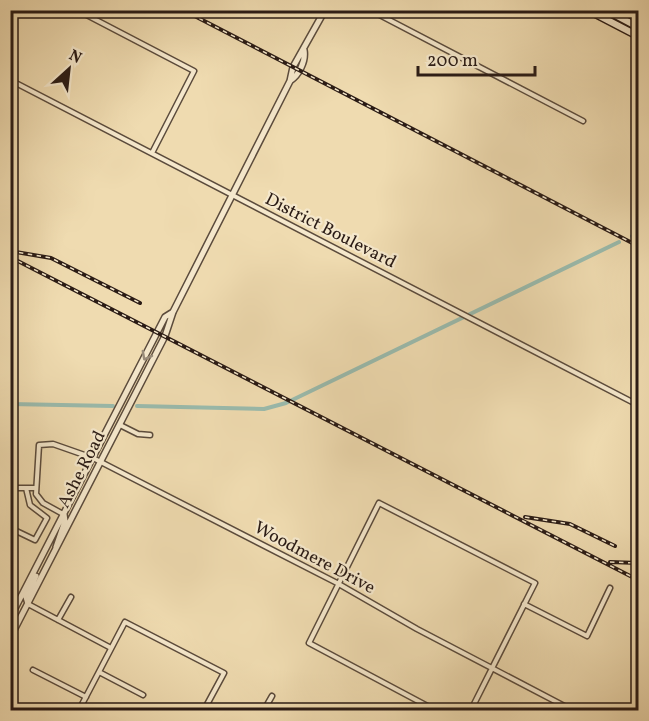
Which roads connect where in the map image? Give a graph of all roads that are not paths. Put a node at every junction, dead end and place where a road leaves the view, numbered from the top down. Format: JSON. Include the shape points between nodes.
{"nodes":[{"id":1,"x":76,"y":10,"type":"edge"},
{"id":2,"x":325,"y":10,"type":"edge"},
{"id":3,"x":370,"y":10,"type":"edge"},
{"id":4,"x":588,"y":10,"type":"edge"},
{"id":5,"x":606,"y":10,"type":"edge"},
{"id":6,"x":638,"y":32,"type":"edge"},
{"id":7,"x":10,"y":80,"type":"edge"},
{"id":8,"x":583,"y":121,"type":"dead end"},
{"id":9,"x":152,"y":153,"type":"junction"},
{"id":10,"x":232,"y":194,"type":"junction"},
{"id":11,"x":173,"y":312,"type":"junction"},
{"id":12,"x":639,"y":405,"type":"edge"},
{"id":13,"x":120,"y":425,"type":"junction"},
{"id":14,"x":150,"y":435,"type":"dead end"},
{"id":15,"x":93,"y":458,"type":"junction"},
{"id":16,"x":101,"y":462,"type":"junction"},
{"id":17,"x":10,"y":488,"type":"edge"},
{"id":18,"x":26,"y":488,"type":"junction"},
{"id":19,"x":36,"y":488,"type":"junction"},
{"id":20,"x":64,"y":514,"type":"junction"},
{"id":21,"x":10,"y":528,"type":"edge"},
{"id":22,"x":55,"y":551,"type":"junction"},
{"id":23,"x":39,"y":562,"type":"junction"},
{"id":24,"x":337,"y":583,"type":"junction"},
{"id":25,"x":609,"y":588,"type":"dead end"},
{"id":26,"x":71,"y":597,"type":"dead end"},
{"id":27,"x":28,"y":604,"type":"junction"},
{"id":28,"x":524,"y":604,"type":"junction"},
{"id":29,"x":10,"y":618,"type":"edge"},
{"id":30,"x":58,"y":620,"type":"junction"},
{"id":31,"x":10,"y":638,"type":"edge"},
{"id":32,"x":111,"y":648,"type":"junction"},
{"id":33,"x":492,"y":669,"type":"junction"},
{"id":34,"x":33,"y":670,"type":"dead end"},
{"id":35,"x":99,"y":672,"type":"junction"},
{"id":36,"x":143,"y":695,"type":"dead end"},
{"id":37,"x":272,"y":696,"type":"dead end"},
{"id":38,"x":86,"y":698,"type":"junction"},
{"id":39,"x":565,"y":709,"type":"edge"},
{"id":40,"x":207,"y":710,"type":"edge"},
{"id":41,"x":79,"y":711,"type":"edge"},
{"id":42,"x":264,"y":711,"type":"edge"},
{"id":43,"x":435,"y":711,"type":"edge"},
{"id":44,"x":471,"y":711,"type":"edge"},
{"id":45,"x":572,"y":711,"type":"edge"}],
"edges":[{"from":1,"to":9,"type":"street","via":[[194,71]]},
{"from":2,"to":10,"type":"street","name":"Ashe Road"},
{"from":3,"to":8,"type":"street"},
{"from":4,"to":6,"type":"main road"},
{"from":5,"to":6,"type":"main road"},
{"from":7,"to":9,"type":"street","name":"District Boulevard"},
{"from":9,"to":10,"type":"street","name":"District Boulevard"},
{"from":10,"to":11,"type":"street","name":"Ashe Road"},
{"from":10,"to":12,"type":"street","name":"District Boulevard"},
{"from":11,"to":13,"type":"street","name":"Ashe Road","via":[[172,322]]},
{"from":11,"to":15,"type":"street","name":"Ashe Road","one_way":true,"via":[[165,317]]},
{"from":13,"to":14,"type":"street"},
{"from":13,"to":16,"type":"street","name":"Ashe Road"},
{"from":15,"to":16,"type":"street","name":"Woodmere Drive"},
{"from":15,"to":19,"type":"street","name":"Woodmere Drive","via":[[53,444],[39,445]]},
{"from":15,"to":20,"type":"street","name":"Ashe Road"},
{"from":16,"to":22,"type":"street","name":"Ashe Road"},
{"from":16,"to":24,"type":"street","name":"Woodmere Drive"},
{"from":17,"to":18,"type":"street"},
{"from":18,"to":19,"type":"street"},
{"from":18,"to":21,"type":"street","via":[[30,505],[47,518],[35,540]]},
{"from":19,"to":20,"type":"street","via":[[39,499]]},
{"from":20,"to":22,"type":"street"},
{"from":20,"to":23,"type":"street","name":"Ashe Road"},
{"from":22,"to":27,"type":"street","name":"Ashe Road"},
{"from":23,"to":27,"type":"street","via":[[26,597]]},
{"from":23,"to":29,"type":"street","name":"Ashe Road"},
{"from":24,"to":28,"type":"street","via":[[379,503],[535,583]]},
{"from":24,"to":33,"type":"street","name":"Woodmere Drive"},
{"from":24,"to":43,"type":"street","via":[[309,643]]},
{"from":25,"to":28,"type":"street","via":[[587,636]]},
{"from":26,"to":30,"type":"street"},
{"from":27,"to":30,"type":"street"},
{"from":27,"to":31,"type":"street","name":"Ashe Road"},
{"from":28,"to":33,"type":"street"},
{"from":30,"to":32,"type":"street"},
{"from":32,"to":35,"type":"street"},
{"from":32,"to":40,"type":"street","via":[[125,622],[224,673]]},
{"from":33,"to":39,"type":"street","name":"Woodmere Drive"},
{"from":33,"to":44,"type":"street"},
{"from":34,"to":38,"type":"street"},
{"from":35,"to":36,"type":"street"},
{"from":35,"to":38,"type":"street"},
{"from":37,"to":42,"type":"street"},
{"from":38,"to":41,"type":"street"},
{"from":39,"to":45,"type":"street","name":"Woodmere Drive"}]}
